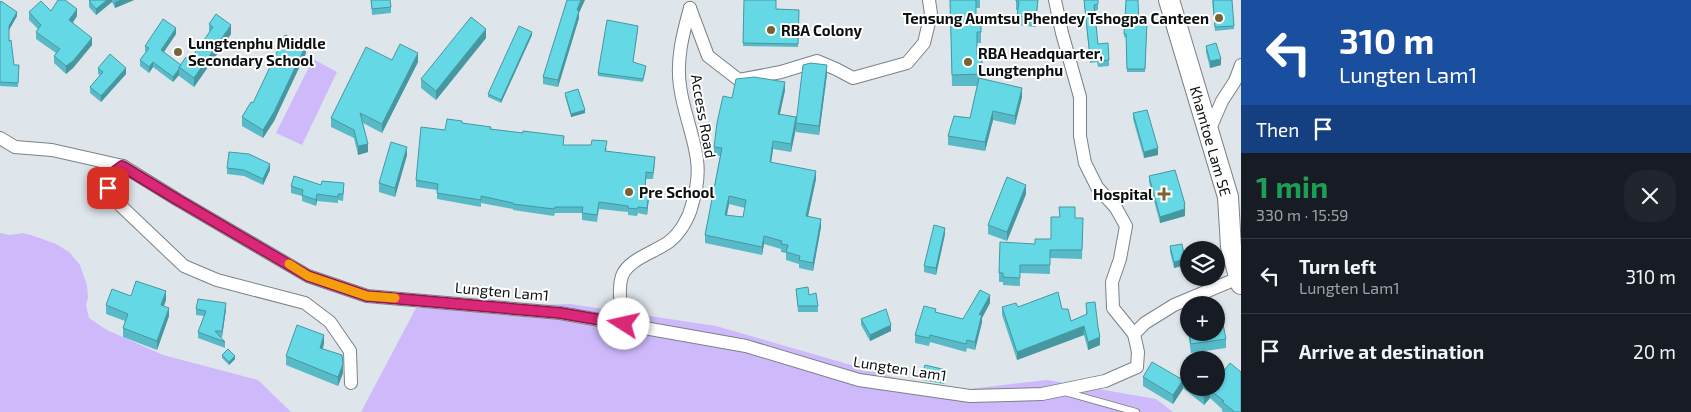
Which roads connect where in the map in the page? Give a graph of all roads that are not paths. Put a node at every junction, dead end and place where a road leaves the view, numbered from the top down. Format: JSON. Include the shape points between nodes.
{"nodes":[{"id":1,"x":929,"y":0,"type":"edge"},
{"id":2,"x":1055,"y":0,"type":"edge"},
{"id":3,"x":1169,"y":0,"type":"edge"},
{"id":4,"x":1241,"y":65,"type":"edge"},
{"id":5,"x":1209,"y":131,"type":"junction"},
{"id":6,"x":0,"y":138,"type":"edge"},
{"id":7,"x":122,"y":166,"type":"junction"},
{"id":8,"x":1240,"y":280,"type":"edge"},
{"id":9,"x":624,"y":324,"type":"junction"},
{"id":10,"x":1134,"y":334,"type":"junction"},
{"id":11,"x":351,"y":383,"type":"dead end"},
{"id":12,"x":1059,"y":391,"type":"junction"},
{"id":13,"x":1136,"y":412,"type":"edge"}],
"edges":[{"from":1,"to":9,"type":"street","name":"Access Road","via":[[931,14],[924,43],[907,63],[853,78],[817,61],[739,80],[708,56],[690,8],[679,58],[680,85],[698,162],[695,193],[688,217],[671,240],[629,264],[624,271],[620,292]]},
{"from":2,"to":10,"type":"street","via":[[1080,97],[1080,136],[1085,163],[1097,187],[1116,208],[1126,226],[1112,282],[1113,308]]},
{"from":3,"to":5,"type":"main road","name":"Khamtoe Lam SE"},
{"from":4,"to":5,"type":"street"},
{"from":5,"to":8,"type":"main road","name":"Khamtoe Lam SE","via":[[1228,197],[1231,247]]},
{"from":6,"to":7,"type":"street","name":"Lungten Lam1","via":[[15,147],[52,150]]},
{"from":7,"to":9,"type":"street","name":"Lungten Lam1","via":[[308,276],[367,296],[560,313]]},
{"from":7,"to":11,"type":"street","via":[[114,172],[108,188],[122,206],[184,266],[217,280],[305,303],[330,322],[350,351]]},
{"from":8,"to":10,"type":"street","via":[[1174,305]]},
{"from":9,"to":12,"type":"street","name":"Lungten Lam1","via":[[746,346],[859,380],[970,396]]},
{"from":10,"to":12,"type":"street","name":"Lungten Lam1","via":[[1137,367],[1105,381]]},
{"from":12,"to":13,"type":"lane"}]}
